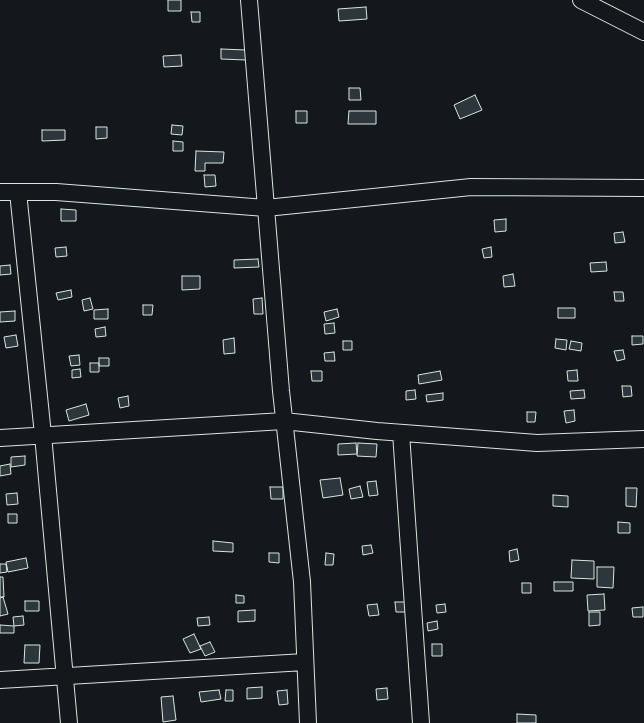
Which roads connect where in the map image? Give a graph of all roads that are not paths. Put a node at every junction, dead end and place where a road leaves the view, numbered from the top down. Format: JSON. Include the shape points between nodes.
{"nodes":[{"id":1,"x":249,"y":0,"type":"edge"},
{"id":2,"x":581,"y":0,"type":"edge"},
{"id":3,"x":644,"y":32,"type":"edge"},
{"id":4,"x":644,"y":188,"type":"edge"},
{"id":5,"x":0,"y":192,"type":"edge"},
{"id":6,"x":18,"y":192,"type":"junction"},
{"id":7,"x":266,"y":208,"type":"junction"},
{"id":8,"x":284,"y":421,"type":"junction"},
{"id":9,"x":401,"y":433,"type":"junction"},
{"id":10,"x":43,"y":436,"type":"junction"},
{"id":11,"x":0,"y":438,"type":"edge"},
{"id":12,"x":644,"y":439,"type":"edge"},
{"id":13,"x":305,"y":662,"type":"junction"},
{"id":14,"x":64,"y":676,"type":"junction"},
{"id":15,"x":0,"y":680,"type":"edge"},
{"id":16,"x":69,"y":723,"type":"edge"},
{"id":17,"x":308,"y":723,"type":"edge"},
{"id":18,"x":421,"y":723,"type":"edge"}],
"edges":[{"from":1,"to":7,"type":"street"},
{"from":2,"to":3,"type":"street"},
{"from":4,"to":7,"type":"street","via":[[470,187]]},
{"from":5,"to":6,"type":"street"},
{"from":6,"to":7,"type":"street","via":[[56,192]]},
{"from":6,"to":10,"type":"street"},
{"from":7,"to":8,"type":"street"},
{"from":8,"to":9,"type":"street"},
{"from":8,"to":10,"type":"street"},
{"from":8,"to":13,"type":"street","via":[[302,582]]},
{"from":9,"to":12,"type":"street","via":[[537,443]]},
{"from":9,"to":18,"type":"street"},
{"from":10,"to":11,"type":"street"},
{"from":10,"to":14,"type":"street"},
{"from":13,"to":14,"type":"street"},
{"from":13,"to":17,"type":"street"},
{"from":14,"to":15,"type":"street"},
{"from":14,"to":16,"type":"street"}]}
